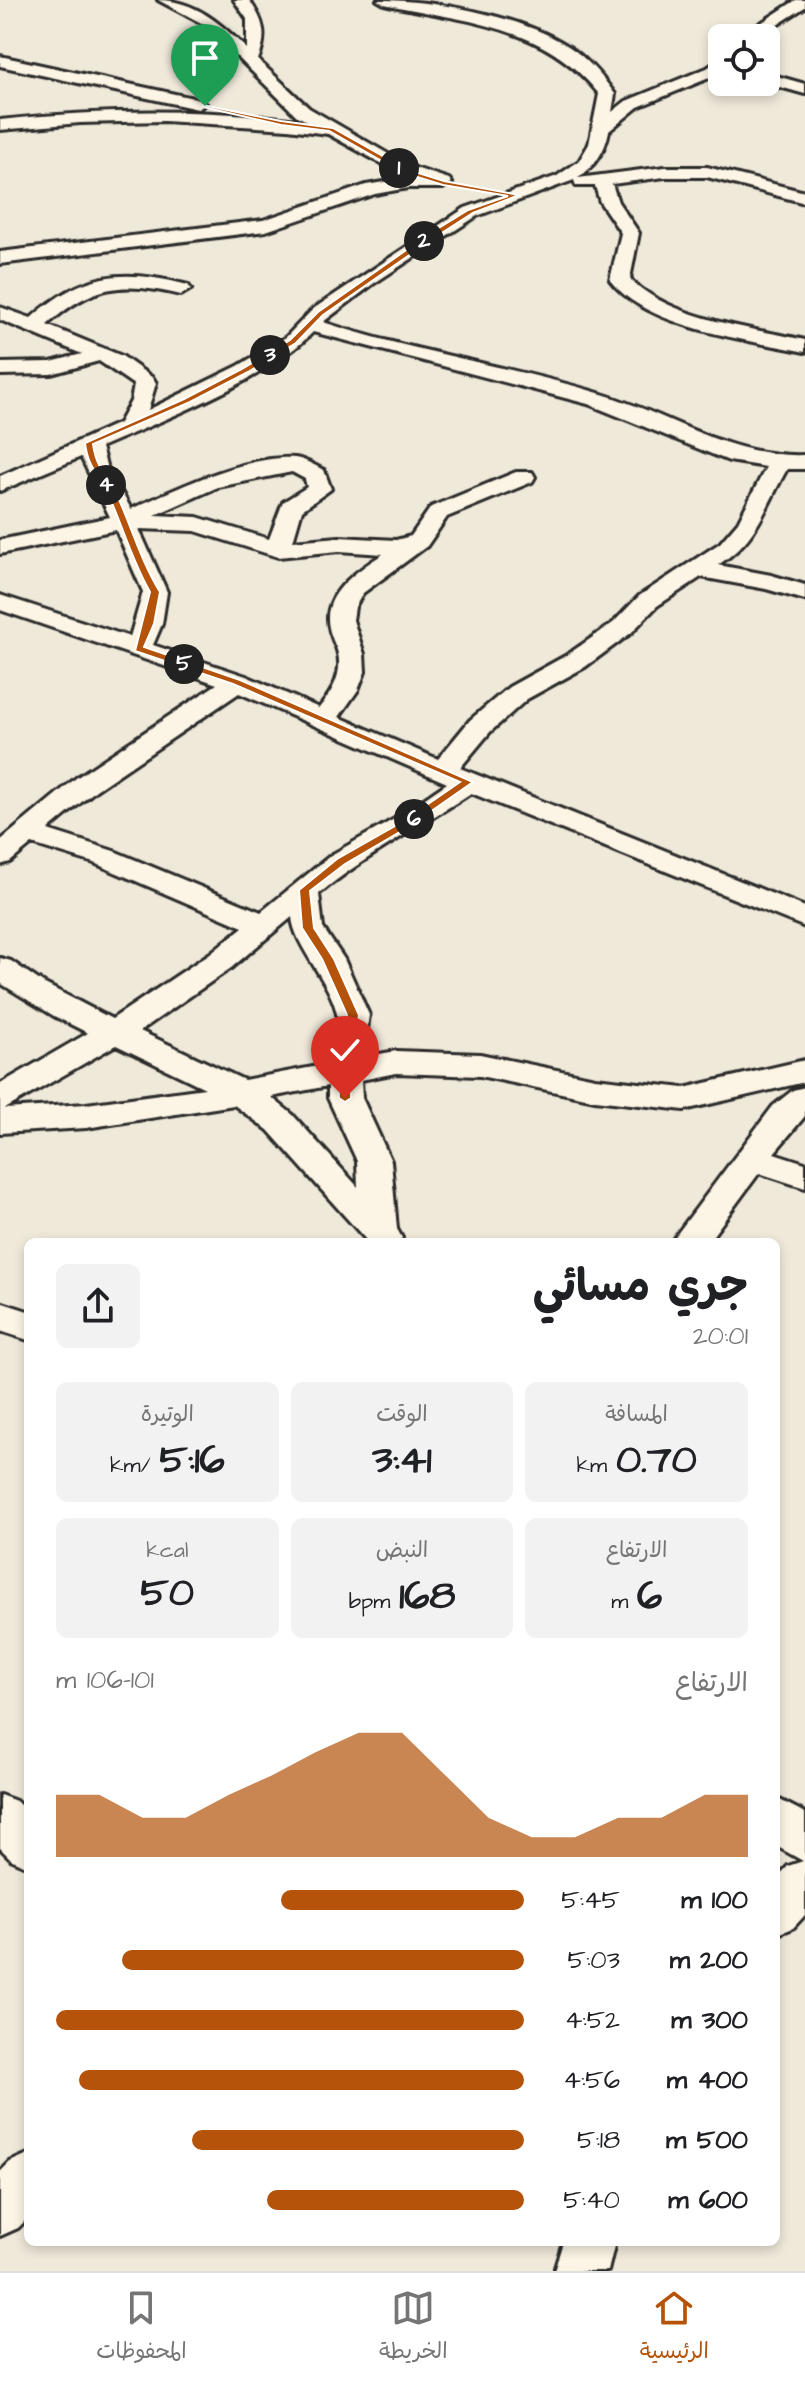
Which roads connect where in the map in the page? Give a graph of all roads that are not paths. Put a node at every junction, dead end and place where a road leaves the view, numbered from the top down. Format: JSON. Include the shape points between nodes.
{"nodes":[{"id":1,"x":165,"y":0,"type":"edge"},
{"id":2,"x":243,"y":0,"type":"edge"},
{"id":3,"x":384,"y":0,"type":"edge"},
{"id":4,"x":805,"y":1,"type":"edge"},
{"id":5,"x":774,"y":18,"type":"junction"},
{"id":6,"x":805,"y":18,"type":"edge"},
{"id":7,"x":766,"y":24,"type":"edge"},
{"id":8,"x":251,"y":59,"type":"junction"},
{"id":9,"x":0,"y":61,"type":"edge"},
{"id":10,"x":708,"y":73,"type":"edge"},
{"id":11,"x":780,"y":82,"type":"edge"},
{"id":12,"x":805,"y":89,"type":"edge"},
{"id":13,"x":281,"y":123,"type":"junction"},
{"id":14,"x":0,"y":125,"type":"edge"},
{"id":15,"x":331,"y":129,"type":"junction"},
{"id":16,"x":599,"y":136,"type":"junction"},
{"id":17,"x":633,"y":175,"type":"junction"},
{"id":18,"x":602,"y":179,"type":"junction"},
{"id":19,"x":488,"y":190,"type":"dead end"},
{"id":20,"x":524,"y":193,"type":"junction"},
{"id":21,"x":805,"y":198,"type":"edge"},
{"id":22,"x":0,"y":258,"type":"edge"},
{"id":23,"x":181,"y":289,"type":"dead end"},
{"id":24,"x":0,"y":313,"type":"edge"},
{"id":25,"x":310,"y":324,"type":"junction"},
{"id":26,"x":34,"y":326,"type":"junction"},
{"id":27,"x":805,"y":346,"type":"edge"},
{"id":28,"x":100,"y":353,"type":"junction"},
{"id":29,"x":0,"y":369,"type":"edge"},
{"id":30,"x":128,"y":426,"type":"junction"},
{"id":31,"x":89,"y":443,"type":"junction"},
{"id":32,"x":793,"y":463,"type":"edge"},
{"id":33,"x":524,"y":477,"type":"dead end"},
{"id":34,"x":0,"y":484,"type":"edge"},
{"id":35,"x":123,"y":521,"type":"junction"},
{"id":36,"x":419,"y":541,"type":"junction"},
{"id":37,"x":0,"y":547,"type":"edge"},
{"id":38,"x":278,"y":550,"type":"junction"},
{"id":39,"x":698,"y":569,"type":"junction"},
{"id":40,"x":805,"y":593,"type":"edge"},
{"id":41,"x":0,"y":602,"type":"edge"},
{"id":42,"x":138,"y":649,"type":"junction"},
{"id":43,"x":237,"y":682,"type":"junction"},
{"id":44,"x":323,"y":719,"type":"junction"},
{"id":45,"x":455,"y":776,"type":"junction"},
{"id":46,"x":27,"y":833,"type":"junction"},
{"id":47,"x":0,"y":856,"type":"edge"},
{"id":48,"x":304,"y":890,"type":"junction"},
{"id":49,"x":805,"y":918,"type":"edge"},
{"id":50,"x":263,"y":924,"type":"junction"},
{"id":51,"x":0,"y":968,"type":"edge"},
{"id":52,"x":112,"y":1033,"type":"junction"},
{"id":53,"x":805,"y":1071,"type":"edge"},
{"id":54,"x":344,"y":1072,"type":"junction"},
{"id":55,"x":238,"y":1093,"type":"junction"},
{"id":56,"x":805,"y":1098,"type":"edge"},
{"id":57,"x":0,"y":1099,"type":"edge"},
{"id":58,"x":0,"y":1121,"type":"edge"},
{"id":59,"x":752,"y":1158,"type":"junction"},
{"id":60,"x":805,"y":1176,"type":"edge"},
{"id":61,"x":383,"y":1236,"type":"edge"},
{"id":62,"x":692,"y":1238,"type":"edge"},
{"id":63,"x":0,"y":1316,"type":"edge"},
{"id":64,"x":24,"y":1325,"type":"edge"},
{"id":65,"x":0,"y":1816,"type":"edge"},
{"id":66,"x":780,"y":1822,"type":"edge"},
{"id":67,"x":805,"y":1840,"type":"edge"},
{"id":68,"x":24,"y":1841,"type":"edge"},
{"id":69,"x":805,"y":1882,"type":"edge"},
{"id":70,"x":780,"y":1908,"type":"edge"},
{"id":71,"x":24,"y":2184,"type":"edge"},
{"id":72,"x":0,"y":2210,"type":"edge"},
{"id":73,"x":588,"y":2246,"type":"edge"},
{"id":74,"x":581,"y":2271,"type":"edge"}],
"edges":[{"from":1,"to":8,"type":"street","via":[[210,22]]},
{"from":2,"to":8,"type":"street","via":[[255,19],[257,42]]},
{"from":3,"to":16,"type":"street","via":[[503,24],[568,51],[607,94]]},
{"from":4,"to":5,"type":"street"},
{"from":5,"to":6,"type":"street"},
{"from":5,"to":7,"type":"street"},
{"from":8,"to":15,"type":"street","via":[[303,112]]},
{"from":9,"to":13,"type":"street"},
{"from":10,"to":16,"type":"street","via":[[632,104]]},
{"from":11,"to":12,"type":"street"},
{"from":13,"to":14,"type":"street","via":[[94,117]]},
{"from":13,"to":15,"type":"street"},
{"from":15,"to":22,"type":"street","via":[[403,170],[450,184],[372,189],[252,227]]},
{"from":16,"to":17,"type":"street","via":[[610,165]]},
{"from":16,"to":20,"type":"street","via":[[586,164],[563,180]]},
{"from":17,"to":18,"type":"street"},
{"from":17,"to":21,"type":"street","via":[[707,172]]},
{"from":18,"to":20,"type":"street"},
{"from":18,"to":27,"type":"street","via":[[609,202],[630,233],[620,280],[628,292],[658,308]]},
{"from":19,"to":20,"type":"street"},
{"from":20,"to":25,"type":"street","via":[[444,228]]},
{"from":23,"to":26,"type":"street","via":[[127,279],[107,281],[68,296]]},
{"from":24,"to":26,"type":"street"},
{"from":25,"to":30,"type":"street","via":[[293,341],[245,370]]},
{"from":25,"to":32,"type":"street","via":[[596,399],[737,456]]},
{"from":26,"to":28,"type":"street"},
{"from":28,"to":29,"type":"street","via":[[64,368]]},
{"from":28,"to":30,"type":"street","via":[[145,383]]},
{"from":30,"to":31,"type":"street"},
{"from":31,"to":34,"type":"street"},
{"from":31,"to":35,"type":"street","via":[[92,464]]},
{"from":32,"to":39,"type":"street","via":[[762,493],[749,524],[728,548]]},
{"from":33,"to":36,"type":"street","via":[[439,512]]},
{"from":35,"to":37,"type":"street"},
{"from":35,"to":38,"type":"street","via":[[197,524]]},
{"from":35,"to":38,"type":"street","via":[[210,482],[295,465],[316,475],[319,489],[291,507]]},
{"from":35,"to":42,"type":"street","via":[[155,592]]},
{"from":36,"to":38,"type":"street","via":[[396,547],[339,544]]},
{"from":36,"to":44,"type":"street","via":[[357,586],[342,607],[341,634],[353,657],[346,692]]},
{"from":39,"to":40,"type":"street"},
{"from":39,"to":45,"type":"street","via":[[648,601],[622,628],[576,661],[518,693],[480,726]]},
{"from":41,"to":42,"type":"street"},
{"from":42,"to":43,"type":"street"},
{"from":43,"to":44,"type":"street"},
{"from":43,"to":46,"type":"street","via":[[86,784]]},
{"from":44,"to":45,"type":"street"},
{"from":45,"to":48,"type":"street","via":[[406,824],[341,861]]},
{"from":45,"to":49,"type":"street"},
{"from":46,"to":47,"type":"street"},
{"from":46,"to":50,"type":"street","via":[[104,857]]},
{"from":48,"to":50,"type":"street"},
{"from":48,"to":54,"type":"street","via":[[308,928],[353,1015]]},
{"from":50,"to":52,"type":"street","via":[[220,961]]},
{"from":51,"to":52,"type":"street","via":[[28,990]]},
{"from":52,"to":55,"type":"street"},
{"from":52,"to":57,"type":"street"},
{"from":53,"to":54,"type":"street","via":[[684,1099],[595,1089],[480,1065],[396,1062]]},
{"from":54,"to":55,"type":"street"},
{"from":54,"to":61,"type":"street","via":[[345,1098],[374,1161]]},
{"from":55,"to":58,"type":"street","via":[[86,1116]]},
{"from":55,"to":61,"type":"street","via":[[272,1115]]},
{"from":56,"to":59,"type":"street","via":[[785,1114]]},
{"from":59,"to":60,"type":"street"},
{"from":59,"to":62,"type":"street"},
{"from":63,"to":64,"type":"street"},
{"from":65,"to":68,"type":"street"},
{"from":66,"to":67,"type":"street"},
{"from":69,"to":70,"type":"street"},
{"from":71,"to":72,"type":"street"},
{"from":73,"to":74,"type":"street"}]}
